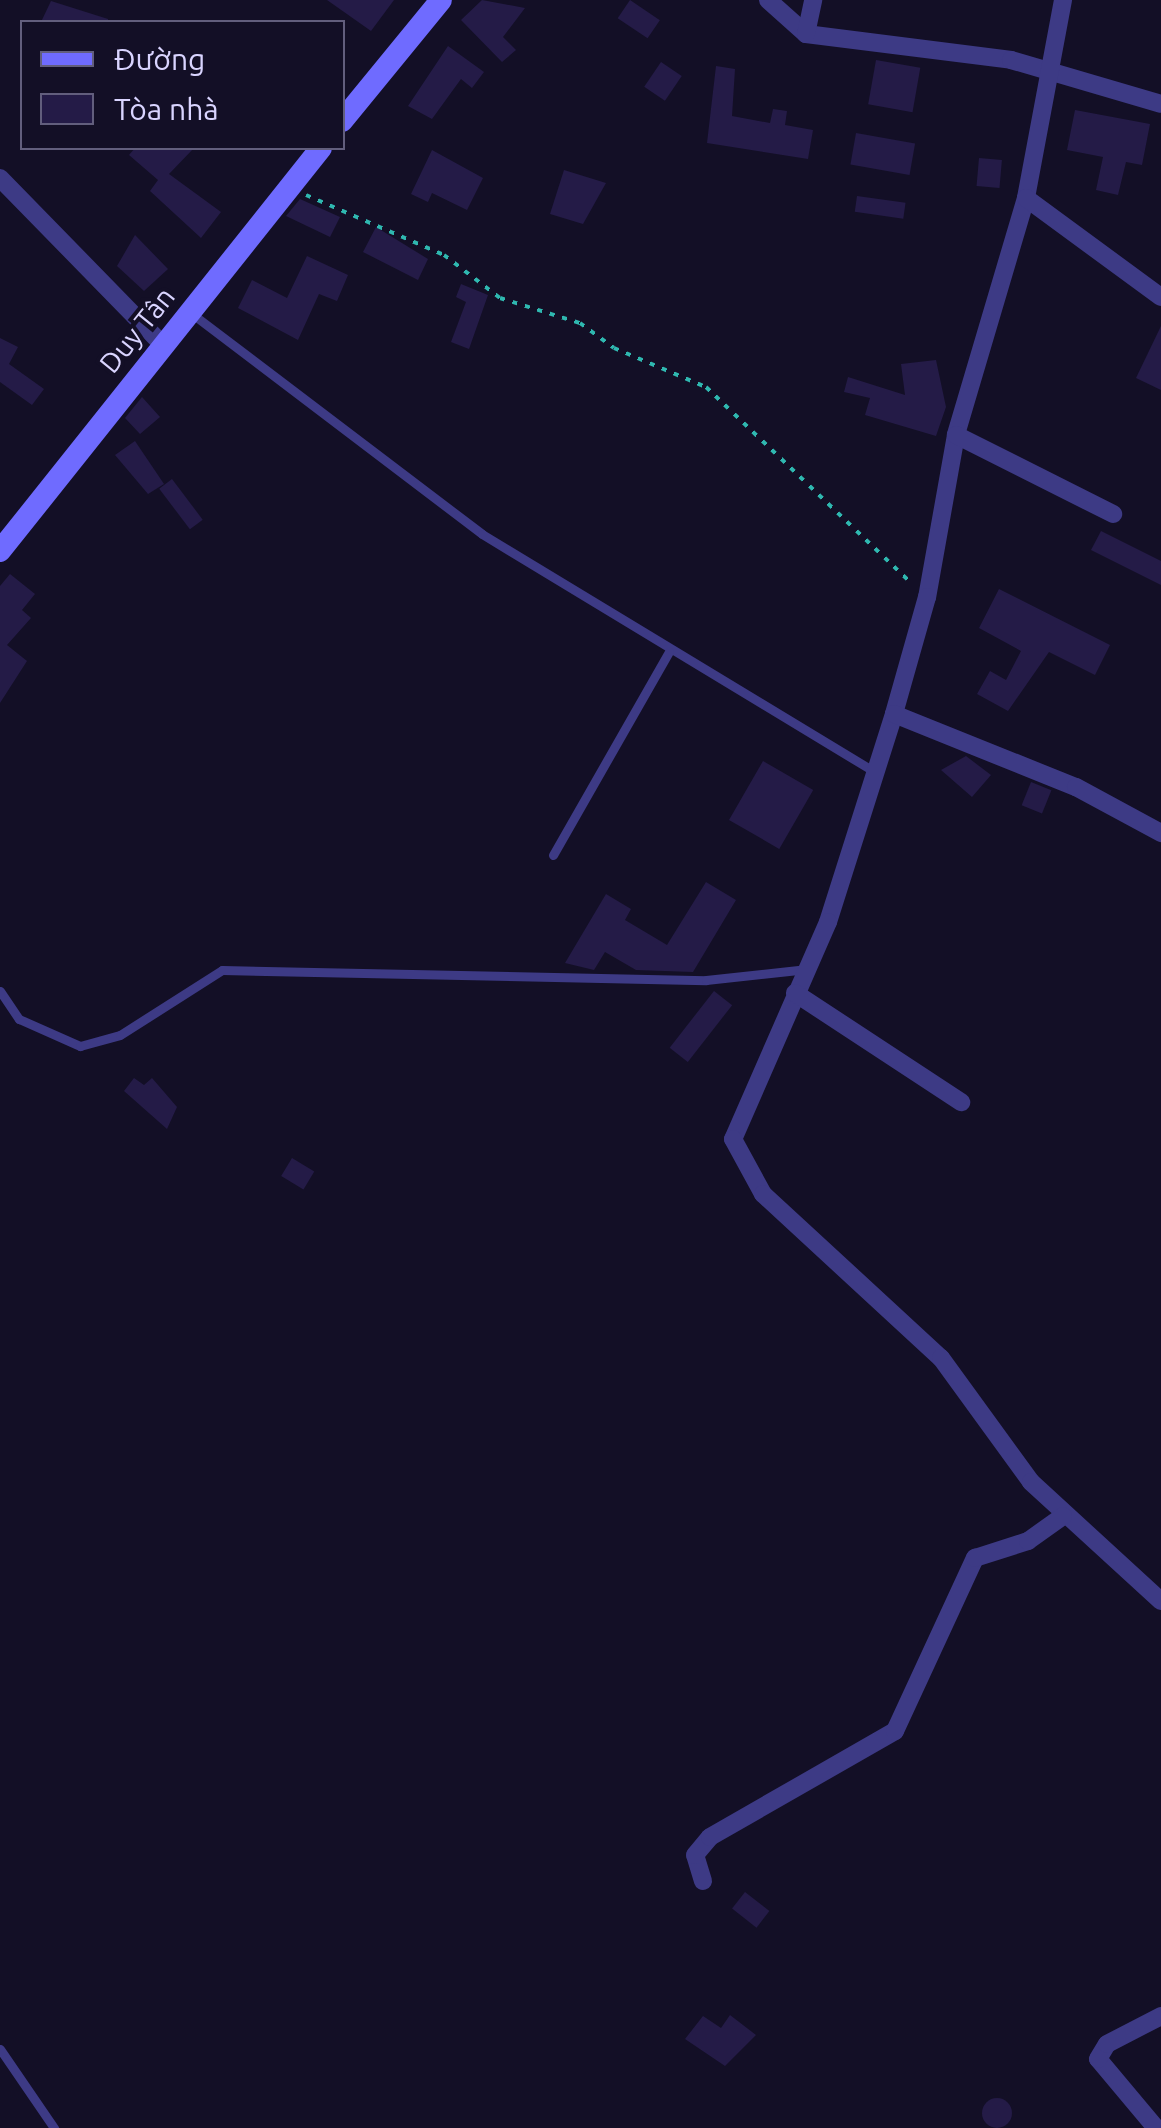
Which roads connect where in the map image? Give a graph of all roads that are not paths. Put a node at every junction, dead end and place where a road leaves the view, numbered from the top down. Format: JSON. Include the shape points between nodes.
{"nodes":[{"id":1,"x":441,"y":0,"type":"edge"},
{"id":2,"x":768,"y":0,"type":"edge"},
{"id":3,"x":812,"y":0,"type":"edge"},
{"id":4,"x":1064,"y":0,"type":"edge"},
{"id":5,"x":806,"y":34,"type":"junction"},
{"id":6,"x":1044,"y":75,"type":"junction"},
{"id":7,"x":1161,"y":104,"type":"edge"},
{"id":8,"x":345,"y":117,"type":"edge"},
{"id":9,"x":319,"y":150,"type":"edge"},
{"id":10,"x":0,"y":178,"type":"edge"},
{"id":11,"x":1026,"y":198,"type":"junction"},
{"id":12,"x":1161,"y":297,"type":"edge"},
{"id":13,"x":191,"y":313,"type":"junction"},
{"id":14,"x":163,"y":344,"type":"junction"},
{"id":15,"x":956,"y":435,"type":"junction"},
{"id":16,"x":1113,"y":514,"type":"dead end"},
{"id":17,"x":0,"y":552,"type":"edge"},
{"id":18,"x":670,"y":652,"type":"junction"},
{"id":19,"x":894,"y":714,"type":"junction"},
{"id":20,"x":876,"y":772,"type":"junction"},
{"id":21,"x":1161,"y":833,"type":"edge"},
{"id":22,"x":553,"y":855,"type":"dead end"},
{"id":23,"x":806,"y":968,"type":"junction"},
{"id":24,"x":0,"y":991,"type":"edge"},
{"id":25,"x":795,"y":992,"type":"junction"},
{"id":26,"x":960,"y":1102,"type":"dead end"},
{"id":27,"x":1063,"y":1516,"type":"junction"},
{"id":28,"x":1161,"y":1601,"type":"edge"},
{"id":29,"x":703,"y":1882,"type":"dead end"},
{"id":30,"x":1161,"y":2016,"type":"edge"},
{"id":31,"x":0,"y":2049,"type":"edge"},
{"id":32,"x":54,"y":2128,"type":"edge"},
{"id":33,"x":1156,"y":2128,"type":"edge"}],
"edges":[{"from":1,"to":8,"type":"street"},
{"from":2,"to":5,"type":"street"},
{"from":3,"to":5,"type":"street"},
{"from":4,"to":6,"type":"street"},
{"from":5,"to":6,"type":"street","via":[[1011,60]]},
{"from":6,"to":7,"type":"street"},
{"from":6,"to":11,"type":"street"},
{"from":9,"to":13,"type":"street","name":"Duy Tân"},
{"from":10,"to":14,"type":"street"},
{"from":11,"to":12,"type":"street"},
{"from":11,"to":15,"type":"street"},
{"from":13,"to":14,"type":"street","name":"Duy Tân"},
{"from":13,"to":18,"type":"lane","via":[[482,534]]},
{"from":14,"to":17,"type":"street","name":"Duy Tân"},
{"from":15,"to":16,"type":"street"},
{"from":15,"to":19,"type":"street","via":[[927,598]]},
{"from":18,"to":20,"type":"lane"},
{"from":18,"to":22,"type":"lane"},
{"from":19,"to":20,"type":"street"},
{"from":19,"to":21,"type":"street","via":[[1076,786]]},
{"from":20,"to":23,"type":"street"},
{"from":23,"to":24,"type":"lane","via":[[706,980],[222,970],[120,1035],[80,1046],[20,1018]]},
{"from":23,"to":25,"type":"street"},
{"from":25,"to":26,"type":"street"},
{"from":25,"to":27,"type":"street","via":[[735,1119],[737,1161],[953,1371],[1003,1449]]},
{"from":27,"to":28,"type":"street"},
{"from":27,"to":29,"type":"street","via":[[1028,1541],[976,1558],[895,1731],[710,1838],[695,1855]]},
{"from":30,"to":33,"type":"street","via":[[1108,2044],[1098,2059]]},
{"from":31,"to":32,"type":"lane"}]}
